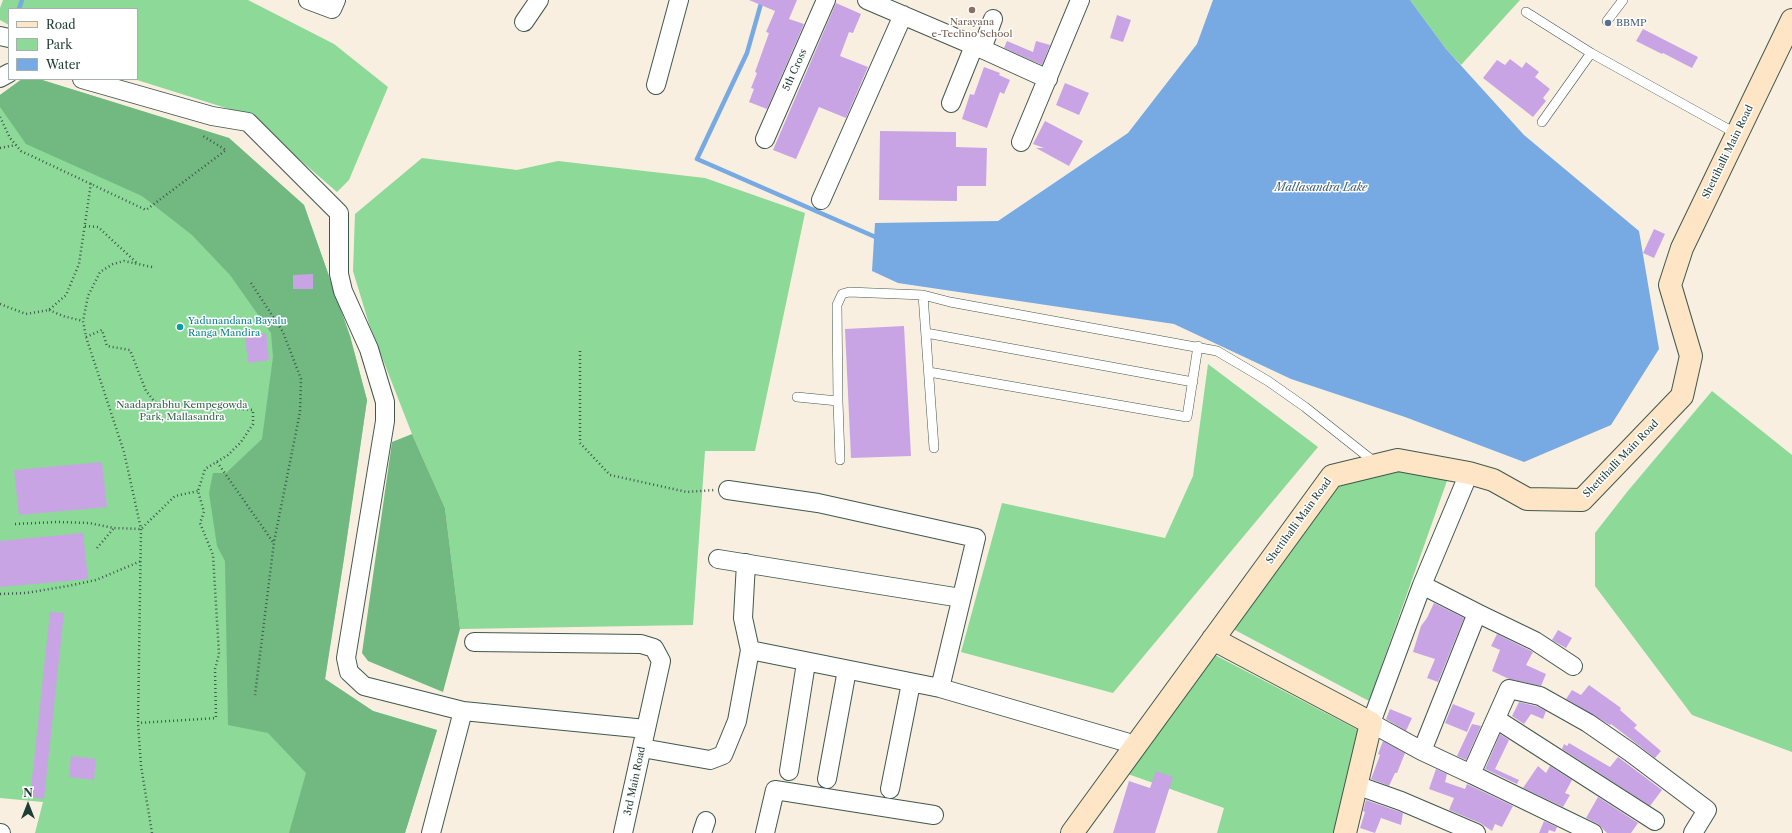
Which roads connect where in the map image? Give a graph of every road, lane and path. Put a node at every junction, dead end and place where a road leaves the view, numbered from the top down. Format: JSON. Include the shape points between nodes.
{"nodes":[{"id":1,"x":308,"y":0,"type":"edge"},
{"id":2,"x":336,"y":0,"type":"edge"},
{"id":3,"x":539,"y":0,"type":"edge"},
{"id":4,"x":679,"y":0,"type":"edge"},
{"id":5,"x":826,"y":0,"type":"edge"},
{"id":6,"x":867,"y":0,"type":"edge"},
{"id":7,"x":1080,"y":0,"type":"edge"},
{"id":8,"x":1623,"y":0,"type":"edge"},
{"id":9,"x":1526,"y":12,"type":"dead end"},
{"id":10,"x":903,"y":15,"type":"junction"},
{"id":11,"x":993,"y":19,"type":"dead end"},
{"id":12,"x":1792,"y":20,"type":"edge"},
{"id":13,"x":1607,"y":21,"type":"dead end"},
{"id":14,"x":524,"y":22,"type":"dead end"},
{"id":15,"x":978,"y":47,"type":"junction"},
{"id":16,"x":1591,"y":53,"type":"junction"},
{"id":17,"x":1048,"y":79,"type":"junction"},
{"id":18,"x":86,"y":80,"type":"edge"},
{"id":19,"x":656,"y":85,"type":"dead end"},
{"id":20,"x":951,"y":103,"type":"dead end"},
{"id":21,"x":0,"y":117,"type":"edge"},
{"id":22,"x":1542,"y":122,"type":"dead end"},
{"id":23,"x":1737,"y":134,"type":"junction"},
{"id":24,"x":203,"y":136,"type":"dead end"},
{"id":25,"x":765,"y":139,"type":"dead end"},
{"id":26,"x":1021,"y":142,"type":"dead end"},
{"id":27,"x":16,"y":145,"type":"junction"},
{"id":28,"x":0,"y":148,"type":"edge"},
{"id":29,"x":90,"y":183,"type":"junction"},
{"id":30,"x":821,"y":200,"type":"dead end"},
{"id":31,"x":85,"y":226,"type":"junction"},
{"id":32,"x":138,"y":264,"type":"junction"},
{"id":33,"x":152,"y":267,"type":"dead end"},
{"id":34,"x":251,"y":283,"type":"dead end"},
{"id":35,"x":923,"y":295,"type":"junction"},
{"id":36,"x":0,"y":304,"type":"edge"},
{"id":37,"x":49,"y":310,"type":"junction"},
{"id":38,"x":83,"y":321,"type":"junction"},
{"id":39,"x":926,"y":333,"type":"junction"},
{"id":40,"x":86,"y":338,"type":"junction"},
{"id":41,"x":1198,"y":346,"type":"junction"},
{"id":42,"x":580,"y":350,"type":"dead end"},
{"id":43,"x":929,"y":372,"type":"junction"},
{"id":44,"x":1193,"y":382,"type":"junction"},
{"id":45,"x":797,"y":397,"type":"dead end"},
{"id":46,"x":838,"y":401,"type":"junction"},
{"id":47,"x":934,"y":448,"type":"dead end"},
{"id":48,"x":840,"y":460,"type":"dead end"},
{"id":49,"x":217,"y":462,"type":"junction"},
{"id":50,"x":1378,"y":464,"type":"junction"},
{"id":51,"x":1469,"y":473,"type":"junction"},
{"id":52,"x":728,"y":490,"type":"joint"},
{"id":53,"x":198,"y":491,"type":"junction"},
{"id":54,"x":15,"y":524,"type":"dead end"},
{"id":55,"x":114,"y":528,"type":"junction"},
{"id":56,"x":141,"y":529,"type":"junction"},
{"id":57,"x":274,"y":542,"type":"junction"},
{"id":58,"x":97,"y":548,"type":"dead end"},
{"id":59,"x":718,"y":559,"type":"dead end"},
{"id":60,"x":141,"y":561,"type":"junction"},
{"id":61,"x":746,"y":563,"type":"junction"},
{"id":62,"x":1422,"y":585,"type":"junction"},
{"id":63,"x":0,"y":594,"type":"edge"},
{"id":64,"x":961,"y":598,"type":"junction"},
{"id":65,"x":1477,"y":613,"type":"junction"},
{"id":66,"x":1213,"y":639,"type":"junction"},
{"id":67,"x":474,"y":642,"type":"dead end"},
{"id":68,"x":750,"y":650,"type":"junction"},
{"id":69,"x":806,"y":663,"type":"junction"},
{"id":70,"x":1573,"y":666,"type":"dead end"},
{"id":71,"x":848,"y":670,"type":"junction"},
{"id":72,"x":911,"y":684,"type":"junction"},
{"id":73,"x":940,"y":688,"type":"junction"},
{"id":74,"x":255,"y":695,"type":"dead end"},
{"id":75,"x":463,"y":712,"type":"junction"},
{"id":76,"x":1496,"y":719,"type":"junction"},
{"id":77,"x":138,"y":723,"type":"junction"},
{"id":78,"x":1371,"y":723,"type":"junction"},
{"id":79,"x":646,"y":729,"type":"junction"},
{"id":80,"x":1136,"y":744,"type":"junction"},
{"id":81,"x":642,"y":748,"type":"junction"},
{"id":82,"x":1422,"y":751,"type":"junction"},
{"id":83,"x":789,"y":771,"type":"dead end"},
{"id":84,"x":1470,"y":774,"type":"junction"},
{"id":85,"x":827,"y":779,"type":"dead end"},
{"id":86,"x":1356,"y":785,"type":"junction"},
{"id":87,"x":890,"y":789,"type":"dead end"},
{"id":88,"x":934,"y":814,"type":"dead end"},
{"id":89,"x":1655,"y":822,"type":"dead end"},
{"id":90,"x":1347,"y":832,"type":"edge"},
{"id":91,"x":152,"y":833,"type":"edge"},
{"id":92,"x":431,"y":833,"type":"edge"},
{"id":93,"x":623,"y":833,"type":"edge"},
{"id":94,"x":765,"y":833,"type":"edge"},
{"id":95,"x":1072,"y":833,"type":"edge"},
{"id":96,"x":1476,"y":833,"type":"edge"},
{"id":97,"x":1593,"y":833,"type":"edge"},
{"id":98,"x":1693,"y":833,"type":"edge"}],
"edges":[{"from":1,"to":2,"type":"street","via":[[332,9]]},
{"from":3,"to":14,"type":"street"},
{"from":4,"to":19,"type":"street"},
{"from":5,"to":25,"type":"street","name":"5th Cross"},
{"from":6,"to":10,"type":"street"},
{"from":7,"to":17,"type":"street"},
{"from":8,"to":13,"type":"lane"},
{"from":9,"to":16,"type":"lane"},
{"from":10,"to":15,"type":"street"},
{"from":10,"to":30,"type":"street"},
{"from":11,"to":15,"type":"street"},
{"from":12,"to":23,"type":"street","name":"Shettihalli Main Road"},
{"from":15,"to":17,"type":"street"},
{"from":15,"to":20,"type":"street"},
{"from":16,"to":22,"type":"lane"},
{"from":16,"to":23,"type":"lane"},
{"from":17,"to":26,"type":"street"},
{"from":18,"to":75,"type":"street","via":[[212,116],[248,122],[339,213],[339,274],[343,291],[369,349],[385,402],[385,421],[346,658],[349,672],[364,686]]},
{"from":21,"to":27,"type":"path"},
{"from":23,"to":51,"type":"street","name":"Shettihalli Main Road","via":[[1682,248],[1670,285],[1691,356],[1682,396],[1582,500],[1527,499],[1492,480]]},
{"from":24,"to":29,"type":"path","via":[[226,150],[146,210]]},
{"from":27,"to":28,"type":"path"},
{"from":27,"to":29,"type":"path","via":[[21,151]]},
{"from":29,"to":31,"type":"path"},
{"from":31,"to":32,"type":"path","via":[[98,227]]},
{"from":31,"to":37,"type":"path","via":[[79,264],[66,295]]},
{"from":32,"to":33,"type":"path"},
{"from":32,"to":38,"type":"path","via":[[124,261],[112,264],[100,272],[88,296]]},
{"from":34,"to":57,"type":"path","via":[[283,332],[301,380],[300,412]]},
{"from":35,"to":39,"type":"lane"},
{"from":35,"to":41,"type":"lane"},
{"from":35,"to":46,"type":"lane","via":[[849,292],[842,294],[837,305]]},
{"from":36,"to":37,"type":"path","via":[[26,314]]},
{"from":37,"to":38,"type":"path"},
{"from":38,"to":40,"type":"path"},
{"from":39,"to":43,"type":"lane"},
{"from":39,"to":44,"type":"lane"},
{"from":40,"to":49,"type":"path","via":[[102,330],[107,346],[130,350],[146,391],[155,402],[253,410],[253,424],[241,442]]},
{"from":40,"to":56,"type":"path","via":[[124,452]]},
{"from":41,"to":44,"type":"lane"},
{"from":41,"to":50,"type":"lane","via":[[1217,350],[1268,381]]},
{"from":42,"to":52,"type":"path","via":[[580,443],[610,475],[687,492]]},
{"from":43,"to":44,"type":"lane","via":[[1187,417]]},
{"from":43,"to":47,"type":"lane"},
{"from":45,"to":46,"type":"lane"},
{"from":46,"to":48,"type":"lane"},
{"from":49,"to":53,"type":"path","via":[[206,469]]},
{"from":49,"to":57,"type":"path"},
{"from":50,"to":51,"type":"street","name":"Shettihalli Main Road","via":[[1398,460]]},
{"from":50,"to":66,"type":"street","name":"Shettihalli Main Road","via":[[1332,476]]},
{"from":51,"to":62,"type":"street"},
{"from":52,"to":64,"type":"street","via":[[818,504],[976,538]]},
{"from":53,"to":56,"type":"path","via":[[175,496]]},
{"from":53,"to":77,"type":"path","via":[[204,512],[200,523],[213,555],[219,654],[215,668],[216,718]]},
{"from":54,"to":55,"type":"path","via":[[89,523]]},
{"from":55,"to":56,"type":"path"},
{"from":55,"to":58,"type":"path"},
{"from":56,"to":60,"type":"path"},
{"from":57,"to":74,"type":"path"},
{"from":59,"to":61,"type":"street"},
{"from":60,"to":63,"type":"path","via":[[96,580],[26,593]]},
{"from":60,"to":77,"type":"path"},
{"from":61,"to":64,"type":"street"},
{"from":61,"to":68,"type":"street","via":[[743,618]]},
{"from":62,"to":65,"type":"street"},
{"from":62,"to":78,"type":"street"},
{"from":64,"to":73,"type":"street"},
{"from":65,"to":70,"type":"street","via":[[1535,641]]},
{"from":65,"to":82,"type":"street"},
{"from":66,"to":78,"type":"street"},
{"from":66,"to":80,"type":"street","name":"Shettihalli Main Road"},
{"from":67,"to":79,"type":"street","name":"3rd Main Road","via":[[641,644],[654,648],[661,661]]},
{"from":68,"to":69,"type":"street"},
{"from":68,"to":81,"type":"street","via":[[736,721],[723,755],[710,760]]},
{"from":69,"to":71,"type":"street"},
{"from":69,"to":83,"type":"street"},
{"from":71,"to":72,"type":"street"},
{"from":71,"to":85,"type":"street"},
{"from":72,"to":73,"type":"street"},
{"from":72,"to":87,"type":"street"},
{"from":73,"to":80,"type":"street"},
{"from":75,"to":79,"type":"street"},
{"from":75,"to":92,"type":"street"},
{"from":76,"to":84,"type":"street"},
{"from":76,"to":89,"type":"street"},
{"from":76,"to":98,"type":"street","via":[[1509,689],[1540,696],[1588,723],[1707,810]]},
{"from":77,"to":91,"type":"path","via":[[141,766]]},
{"from":78,"to":82,"type":"street"},
{"from":78,"to":86,"type":"street"},
{"from":79,"to":81,"type":"street","name":"3rd Main Road"},
{"from":80,"to":95,"type":"street","name":"Shettihalli Main Road"},
{"from":81,"to":93,"type":"street","name":"3rd Main Road"},
{"from":82,"to":84,"type":"street"},
{"from":84,"to":97,"type":"street"},
{"from":86,"to":90,"type":"street"},
{"from":86,"to":96,"type":"street","via":[[1402,801]]},
{"from":88,"to":94,"type":"street","via":[[775,790]]}]}
